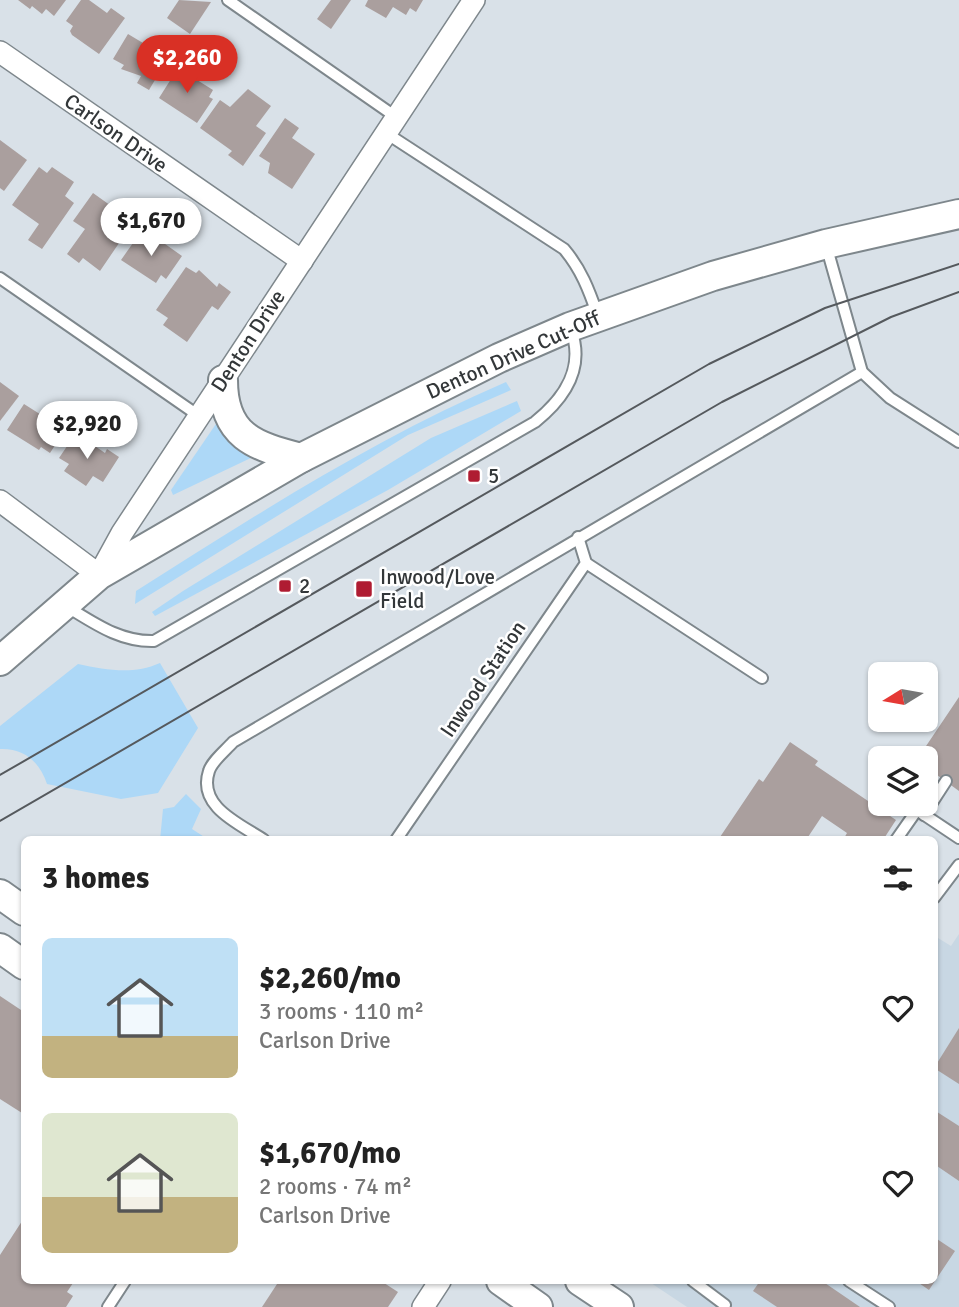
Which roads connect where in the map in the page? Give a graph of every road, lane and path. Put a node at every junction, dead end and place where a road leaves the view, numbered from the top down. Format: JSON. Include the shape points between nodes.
{"nodes":[{"id":1,"x":228,"y":0,"type":"edge"},
{"id":2,"x":474,"y":0,"type":"edge"},
{"id":3,"x":0,"y":52,"type":"edge"},
{"id":4,"x":391,"y":125,"type":"junction"},
{"id":5,"x":959,"y":214,"type":"edge"},
{"id":6,"x":826,"y":244,"type":"junction"},
{"id":7,"x":302,"y":261,"type":"junction"},
{"id":8,"x":0,"y":278,"type":"edge"},
{"id":9,"x":598,"y":317,"type":"junction"},
{"id":10,"x":570,"y":327,"type":"junction"},
{"id":11,"x":862,"y":372,"type":"junction"},
{"id":12,"x":223,"y":380,"type":"junction"},
{"id":13,"x":199,"y":415,"type":"junction"},
{"id":14,"x":959,"y":442,"type":"edge"},
{"id":15,"x":301,"y":458,"type":"junction"},
{"id":16,"x":0,"y":501,"type":"edge"},
{"id":17,"x":578,"y":537,"type":"junction"},
{"id":18,"x":586,"y":563,"type":"junction"},
{"id":19,"x":99,"y":575,"type":"junction"},
{"id":20,"x":62,"y":604,"type":"junction"},
{"id":21,"x":0,"y":661,"type":"edge"},
{"id":22,"x":762,"y":678,"type":"dead end"},
{"id":23,"x":946,"y":781,"type":"dead end"},
{"id":24,"x":938,"y":793,"type":"edge"},
{"id":25,"x":913,"y":816,"type":"edge"},
{"id":26,"x":927,"y":816,"type":"edge"},
{"id":27,"x":258,"y":836,"type":"edge"},
{"id":28,"x":399,"y":836,"type":"edge"},
{"id":29,"x":899,"y":836,"type":"edge"},
{"id":30,"x":959,"y":838,"type":"edge"},
{"id":31,"x":959,"y":865,"type":"edge"},
{"id":32,"x":938,"y":893,"type":"edge"},
{"id":33,"x":0,"y":894,"type":"edge"},
{"id":34,"x":21,"y":909,"type":"edge"},
{"id":35,"x":0,"y":948,"type":"edge"},
{"id":36,"x":21,"y":963,"type":"edge"},
{"id":37,"x":123,"y":1284,"type":"edge"},
{"id":38,"x":438,"y":1284,"type":"edge"},
{"id":39,"x":505,"y":1284,"type":"edge"},
{"id":40,"x":584,"y":1284,"type":"edge"},
{"id":41,"x":697,"y":1284,"type":"edge"},
{"id":42,"x":854,"y":1284,"type":"edge"},
{"id":43,"x":725,"y":1305,"type":"edge"},
{"id":44,"x":108,"y":1307,"type":"edge"},
{"id":45,"x":423,"y":1307,"type":"edge"},
{"id":46,"x":538,"y":1307,"type":"edge"},
{"id":47,"x":619,"y":1307,"type":"edge"},
{"id":48,"x":889,"y":1307,"type":"edge"}],
"edges":[{"from":1,"to":4,"type":"lane"},
{"from":2,"to":4,"type":"street","name":"Denton Drive"},
{"from":3,"to":7,"type":"street","name":"Carlson Drive"},
{"from":4,"to":7,"type":"street","name":"Denton Drive"},
{"from":4,"to":9,"type":"lane","via":[[564,249],[587,283]]},
{"from":5,"to":6,"type":"main road","name":"Denton Drive Cut-Off"},
{"from":6,"to":9,"type":"main road","name":"Denton Drive Cut-Off","via":[[713,276]]},
{"from":6,"to":11,"type":"lane"},
{"from":7,"to":12,"type":"street","name":"Denton Drive"},
{"from":8,"to":13,"type":"lane"},
{"from":9,"to":10,"type":"main road","name":"Denton Drive Cut-Off"},
{"from":10,"to":15,"type":"main road","name":"Denton Drive Cut-Off","via":[[422,395]]},
{"from":10,"to":20,"type":"lane","via":[[575,354],[569,387],[535,422],[154,641],[136,642],[111,633]]},
{"from":11,"to":14,"type":"lane","via":[[890,398]]},
{"from":11,"to":17,"type":"lane"},
{"from":12,"to":13,"type":"street","name":"Denton Drive"},
{"from":12,"to":15,"type":"main road","via":[[228,415],[238,431],[268,450]]},
{"from":13,"to":19,"type":"street","name":"Denton Drive"},
{"from":15,"to":19,"type":"main road","name":"Denton Drive Cut-Off"},
{"from":16,"to":19,"type":"street"},
{"from":17,"to":18,"type":"lane"},
{"from":17,"to":27,"type":"lane","via":[[233,742],[209,769],[206,789],[212,805]]},
{"from":18,"to":22,"type":"lane"},
{"from":18,"to":28,"type":"lane","name":"Inwood Station"},
{"from":19,"to":20,"type":"main road","name":"Denton Drive"},
{"from":20,"to":21,"type":"main road","name":"Denton Drive"},
{"from":23,"to":24,"type":"lane"},
{"from":25,"to":29,"type":"lane"},
{"from":26,"to":30,"type":"lane"},
{"from":31,"to":32,"type":"lane"},
{"from":33,"to":34,"type":"main road"},
{"from":35,"to":36,"type":"main road"},
{"from":37,"to":44,"type":"lane"},
{"from":38,"to":45,"type":"street"},
{"from":39,"to":46,"type":"main road"},
{"from":40,"to":47,"type":"main road"},
{"from":41,"to":43,"type":"lane"},
{"from":42,"to":48,"type":"lane"}]}
